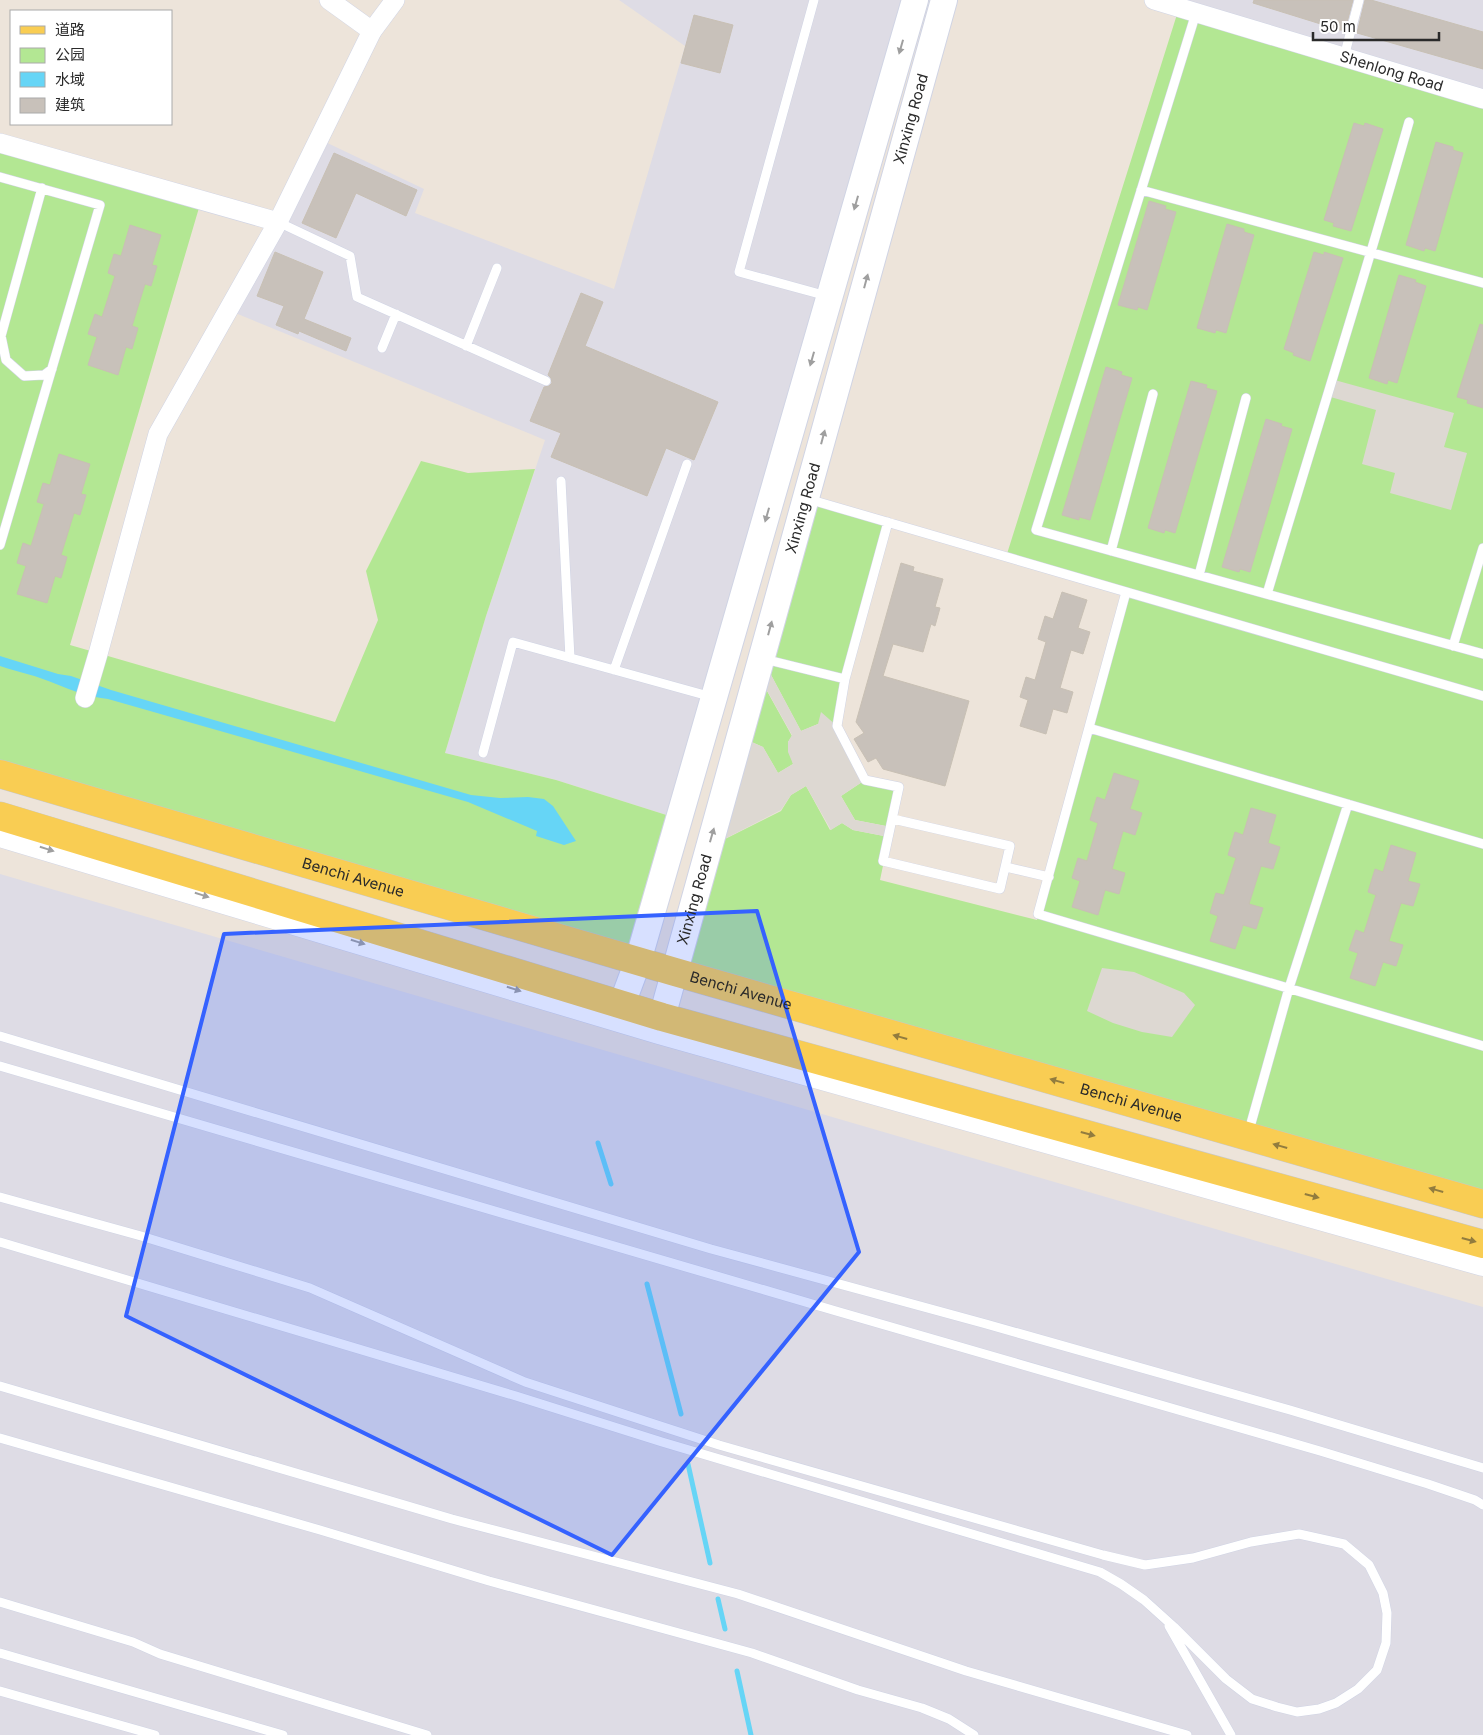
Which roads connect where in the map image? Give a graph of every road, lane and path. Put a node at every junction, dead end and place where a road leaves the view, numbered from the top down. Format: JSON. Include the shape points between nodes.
{"nodes":[{"id":1,"x":329,"y":0,"type":"edge"},
{"id":2,"x":395,"y":0,"type":"edge"},
{"id":3,"x":814,"y":0,"type":"edge"},
{"id":4,"x":915,"y":0,"type":"edge"},
{"id":5,"x":944,"y":0,"type":"edge"},
{"id":6,"x":1154,"y":0,"type":"edge"},
{"id":7,"x":1359,"y":0,"type":"edge"},
{"id":8,"x":1196,"y":12,"type":"junction"},
{"id":9,"x":372,"y":31,"type":"junction"},
{"id":10,"x":1344,"y":57,"type":"junction"},
{"id":11,"x":1483,"y":99,"type":"edge"},
{"id":12,"x":1409,"y":122,"type":"dead end"},
{"id":13,"x":0,"y":143,"type":"edge"},
{"id":14,"x":0,"y":177,"type":"edge"},
{"id":15,"x":42,"y":188,"type":"junction"},
{"id":16,"x":1141,"y":190,"type":"junction"},
{"id":17,"x":278,"y":222,"type":"junction"},
{"id":18,"x":1372,"y":253,"type":"junction"},
{"id":19,"x":497,"y":268,"type":"dead end"},
{"id":20,"x":1483,"y":283,"type":"edge"},
{"id":21,"x":829,"y":297,"type":"junction"},
{"id":22,"x":396,"y":314,"type":"junction"},
{"id":23,"x":466,"y":346,"type":"junction"},
{"id":24,"x":382,"y":348,"type":"dead end"},
{"id":25,"x":52,"y":369,"type":"junction"},
{"id":26,"x":546,"y":381,"type":"dead end"},
{"id":27,"x":1153,"y":394,"type":"dead end"},
{"id":28,"x":1246,"y":398,"type":"dead end"},
{"id":29,"x":687,"y":464,"type":"dead end"},
{"id":30,"x":561,"y":481,"type":"dead end"},
{"id":31,"x":806,"y":498,"type":"junction"},
{"id":32,"x":888,"y":522,"type":"junction"},
{"id":33,"x":0,"y":545,"type":"edge"},
{"id":34,"x":1483,"y":548,"type":"edge"},
{"id":35,"x":1111,"y":551,"type":"junction"},
{"id":36,"x":1199,"y":575,"type":"junction"},
{"id":37,"x":1126,"y":592,"type":"junction"},
{"id":38,"x":1267,"y":594,"type":"junction"},
{"id":39,"x":1453,"y":646,"type":"junction"},
{"id":40,"x":1483,"y":654,"type":"edge"},
{"id":41,"x":570,"y":658,"type":"junction"},
{"id":42,"x":762,"y":658,"type":"junction"},
{"id":43,"x":614,"y":670,"type":"junction"},
{"id":44,"x":845,"y":679,"type":"junction"},
{"id":45,"x":1483,"y":696,"type":"edge"},
{"id":46,"x":714,"y":697,"type":"junction"},
{"id":47,"x":84,"y":698,"type":"dead end"},
{"id":48,"x":1089,"y":728,"type":"junction"},
{"id":49,"x":484,"y":753,"type":"dead end"},
{"id":50,"x":0,"y":774,"type":"edge"},
{"id":51,"x":1348,"y":804,"type":"junction"},
{"id":52,"x":0,"y":816,"type":"edge"},
{"id":53,"x":893,"y":819,"type":"junction"},
{"id":54,"x":0,"y":835,"type":"edge"},
{"id":55,"x":1483,"y":844,"type":"edge"},
{"id":56,"x":1006,"y":867,"type":"junction"},
{"id":57,"x":1048,"y":877,"type":"junction"},
{"id":58,"x":638,"y":961,"type":"junction"},
{"id":59,"x":674,"y":972,"type":"junction"},
{"id":60,"x":1289,"y":988,"type":"junction"},
{"id":61,"x":606,"y":1005,"type":"junction"},
{"id":62,"x":662,"y":1017,"type":"junction"},
{"id":63,"x":0,"y":1036,"type":"edge"},
{"id":64,"x":1483,"y":1046,"type":"edge"},
{"id":65,"x":0,"y":1066,"type":"edge"},
{"id":66,"x":1247,"y":1136,"type":"junction"},
{"id":67,"x":0,"y":1197,"type":"edge"},
{"id":68,"x":1483,"y":1204,"type":"edge"},
{"id":69,"x":0,"y":1242,"type":"edge"},
{"id":70,"x":1483,"y":1244,"type":"edge"},
{"id":71,"x":1483,"y":1264,"type":"edge"},
{"id":72,"x":0,"y":1386,"type":"edge"},
{"id":73,"x":0,"y":1438,"type":"edge"},
{"id":74,"x":1483,"y":1468,"type":"edge"},
{"id":75,"x":1483,"y":1505,"type":"edge"},
{"id":76,"x":0,"y":1602,"type":"edge"},
{"id":77,"x":1165,"y":1619,"type":"junction"},
{"id":78,"x":0,"y":1654,"type":"edge"},
{"id":79,"x":0,"y":1691,"type":"edge"},
{"id":80,"x":155,"y":1735,"type":"edge"},
{"id":81,"x":283,"y":1735,"type":"edge"},
{"id":82,"x":427,"y":1735,"type":"edge"},
{"id":83,"x":974,"y":1735,"type":"edge"},
{"id":84,"x":1187,"y":1735,"type":"edge"},
{"id":85,"x":1231,"y":1735,"type":"edge"}],
"edges":[{"from":1,"to":9,"type":"street"},
{"from":2,"to":9,"type":"street"},
{"from":3,"to":21,"type":"lane","via":[[739,272]]},
{"from":4,"to":21,"type":"main road","name":"Xinxing Road","one_way":true},
{"from":31,"to":5,"type":"main road","name":"Xinxing Road","one_way":true},
{"from":6,"to":8,"type":"street","name":"Shenlong Road"},
{"from":7,"to":10,"type":"lane"},
{"from":8,"to":10,"type":"street","name":"Shenlong Road"},
{"from":8,"to":16,"type":"lane"},
{"from":9,"to":17,"type":"street"},
{"from":10,"to":11,"type":"street","name":"Shenlong Road"},
{"from":12,"to":18,"type":"lane"},
{"from":13,"to":17,"type":"street"},
{"from":14,"to":15,"type":"lane"},
{"from":15,"to":25,"type":"lane","via":[[100,204]]},
{"from":15,"to":25,"type":"lane","via":[[1,336],[6,360],[24,376],[44,375]]},
{"from":16,"to":18,"type":"lane"},
{"from":16,"to":35,"type":"lane","via":[[1036,530]]},
{"from":17,"to":22,"type":"lane","via":[[350,256],[357,297]]},
{"from":17,"to":47,"type":"street","via":[[158,434]]},
{"from":18,"to":20,"type":"lane"},
{"from":18,"to":38,"type":"lane"},
{"from":19,"to":23,"type":"lane"},
{"from":21,"to":46,"type":"main road","name":"Xinxing Road","one_way":true},
{"from":22,"to":23,"type":"lane"},
{"from":22,"to":24,"type":"lane"},
{"from":23,"to":26,"type":"lane"},
{"from":25,"to":33,"type":"lane"},
{"from":27,"to":35,"type":"lane"},
{"from":28,"to":36,"type":"lane"},
{"from":29,"to":43,"type":"lane"},
{"from":30,"to":41,"type":"lane"},
{"from":31,"to":32,"type":"lane"},
{"from":42,"to":31,"type":"main road","name":"Xinxing Road","one_way":true},
{"from":32,"to":37,"type":"lane"},
{"from":32,"to":44,"type":"lane"},
{"from":34,"to":39,"type":"lane"},
{"from":35,"to":36,"type":"lane"},
{"from":36,"to":38,"type":"lane"},
{"from":37,"to":45,"type":"lane"},
{"from":37,"to":48,"type":"lane"},
{"from":38,"to":39,"type":"lane"},
{"from":39,"to":40,"type":"lane"},
{"from":41,"to":43,"type":"lane"},
{"from":41,"to":49,"type":"lane","via":[[513,642]]},
{"from":42,"to":44,"type":"lane"},
{"from":59,"to":42,"type":"main road","name":"Xinxing Road","one_way":true},
{"from":43,"to":46,"type":"lane"},
{"from":44,"to":53,"type":"lane","via":[[836,726],[865,780],[899,787]]},
{"from":46,"to":58,"type":"main road","name":"Xinxing Road"},
{"from":48,"to":51,"type":"lane"},
{"from":48,"to":57,"type":"lane"},
{"from":50,"to":58,"type":"main road","name":"Benchi Avenue"},
{"from":51,"to":55,"type":"lane"},
{"from":51,"to":60,"type":"lane"},
{"from":52,"to":61,"type":"main road"},
{"from":53,"to":56,"type":"lane","via":[[1010,846]]},
{"from":53,"to":56,"type":"lane","via":[[883,861],[1000,889]]},
{"from":54,"to":61,"type":"street","one_way":true},
{"from":56,"to":57,"type":"lane"},
{"from":57,"to":60,"type":"lane","via":[[1038,914]]},
{"from":58,"to":59,"type":"main road","name":"Benchi Avenue"},
{"from":58,"to":61,"type":"main road","name":"Xinxing Road"},
{"from":59,"to":62,"type":"main road","name":"Xinxing Road"},
{"from":66,"to":59,"type":"main road","name":"Benchi Avenue","one_way":true},
{"from":60,"to":64,"type":"lane"},
{"from":60,"to":66,"type":"lane"},
{"from":61,"to":62,"type":"main road"},
{"from":61,"to":71,"type":"street"},
{"from":62,"to":70,"type":"main road","one_way":true},
{"from":63,"to":74,"type":"lane","via":[[711,1249],[1290,1410]]},
{"from":65,"to":75,"type":"lane","via":[[1320,1451],[1428,1484]]},
{"from":68,"to":66,"type":"main road","name":"Benchi Avenue","one_way":true},
{"from":67,"to":77,"type":"lane","via":[[310,1288],[526,1382],[710,1442],[1103,1555],[1145,1565],[1193,1558],[1251,1542],[1299,1534],[1344,1544],[1369,1565],[1383,1593],[1387,1613],[1386,1643],[1377,1670],[1358,1689],[1336,1703],[1297,1712],[1252,1699],[1226,1679]]},
{"from":69,"to":77,"type":"lane","via":[[1100,1572],[1144,1600]]},
{"from":72,"to":84,"type":"lane","via":[[452,1519],[738,1594],[966,1671]]},
{"from":73,"to":83,"type":"lane","via":[[489,1581],[752,1653],[858,1690],[922,1708],[949,1719]]},
{"from":76,"to":82,"type":"lane"},
{"from":77,"to":85,"type":"lane"},
{"from":78,"to":81,"type":"lane"},
{"from":79,"to":80,"type":"lane"}]}
